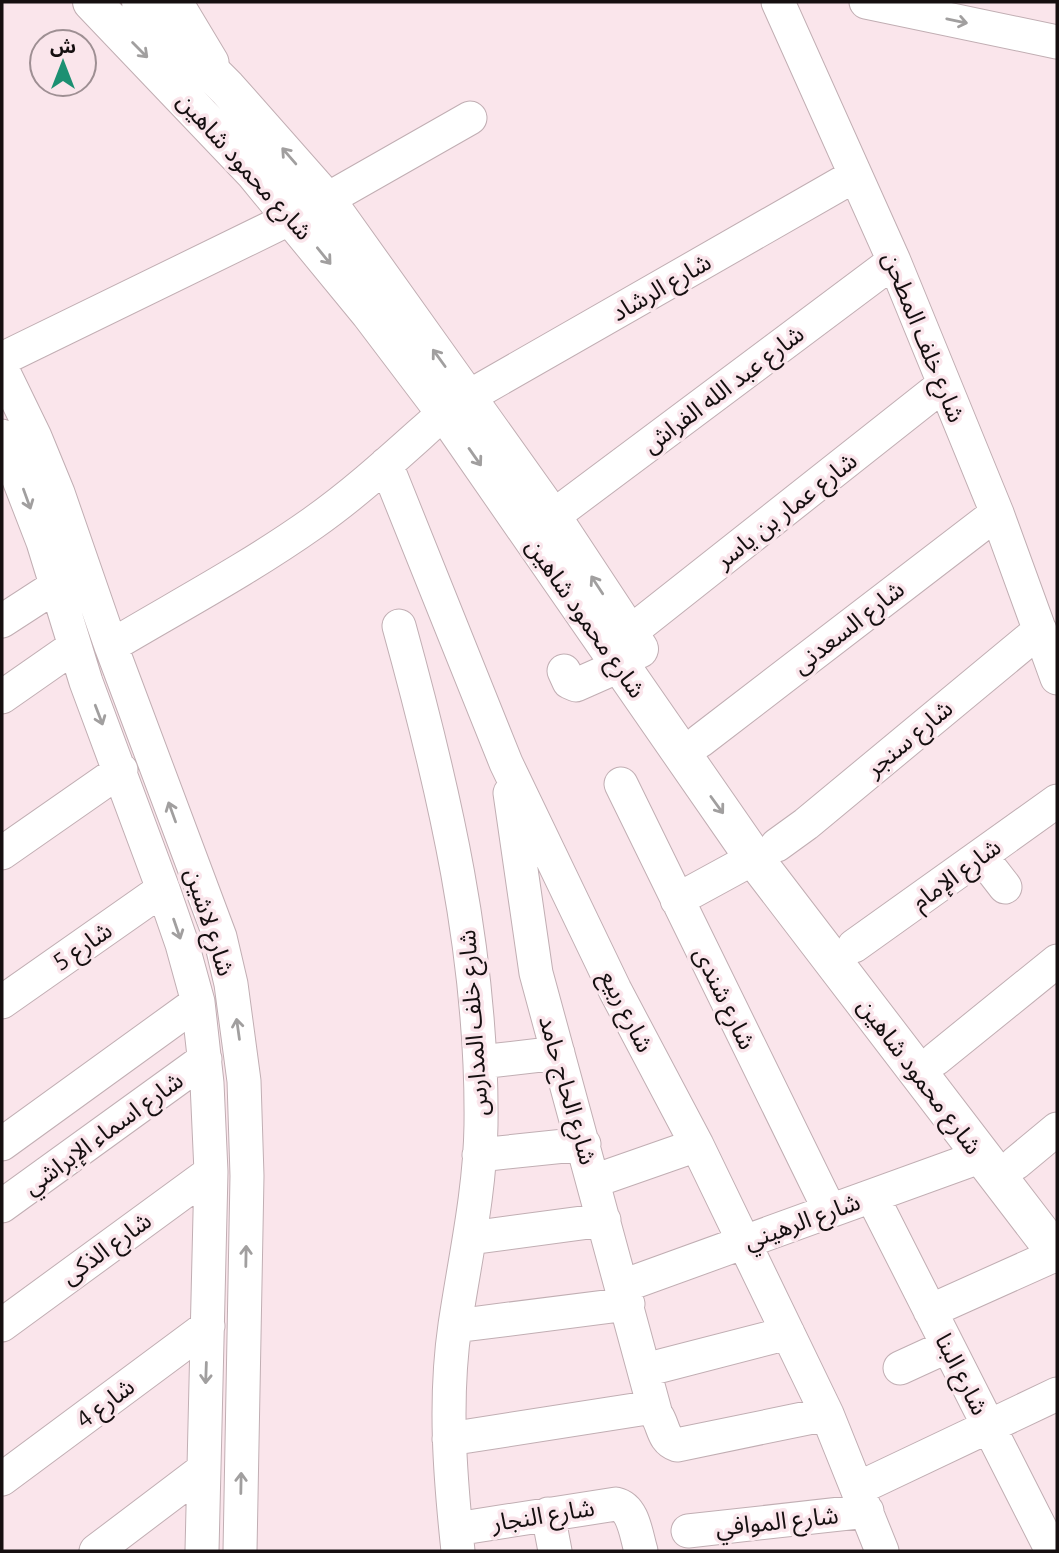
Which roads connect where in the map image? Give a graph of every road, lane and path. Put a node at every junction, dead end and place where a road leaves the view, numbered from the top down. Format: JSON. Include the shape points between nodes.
{"nodes":[{"id":1,"x":92,"y":2,"type":"edge"},
{"id":2,"x":141,"y":2,"type":"edge"},
{"id":3,"x":176,"y":2,"type":"edge"},
{"id":4,"x":778,"y":2,"type":"edge"},
{"id":5,"x":866,"y":2,"type":"edge"},
{"id":6,"x":1057,"y":41,"type":"edge"},
{"id":7,"x":227,"y":88,"type":"junction"},
{"id":8,"x":470,"y":118,"type":"dead end"},
{"id":9,"x":854,"y":176,"type":"junction"},
{"id":10,"x":326,"y":200,"type":"junction"},
{"id":11,"x":293,"y":217,"type":"junction"},
{"id":12,"x":894,"y":261,"type":"junction"},
{"id":13,"x":2,"y":359,"type":"edge"},
{"id":14,"x":2,"y":369,"type":"edge"},
{"id":15,"x":943,"y":385,"type":"junction"},
{"id":16,"x":456,"y":405,"type":"junction"},
{"id":17,"x":5,"y":453,"type":"edge"},
{"id":18,"x":386,"y":464,"type":"junction"},
{"id":19,"x":996,"y":513,"type":"junction"},
{"id":20,"x":552,"y":517,"type":"junction"},
{"id":21,"x":57,"y":537,"type":"junction"},
{"id":22,"x":56,"y":586,"type":"junction"},
{"id":23,"x":2,"y":621,"type":"edge"},
{"id":24,"x":399,"y":626,"type":"dead end"},
{"id":25,"x":1040,"y":630,"type":"junction"},
{"id":26,"x":75,"y":646,"type":"junction"},
{"id":27,"x":111,"y":646,"type":"junction"},
{"id":28,"x":624,"y":650,"type":"junction"},
{"id":29,"x":564,"y":671,"type":"dead end"},
{"id":30,"x":1057,"y":678,"type":"edge"},
{"id":31,"x":2,"y":697,"type":"edge"},
{"id":32,"x":700,"y":741,"type":"junction"},
{"id":33,"x":506,"y":763,"type":"junction"},
{"id":34,"x":121,"y":770,"type":"junction"},
{"id":35,"x":621,"y":784,"type":"dead end"},
{"id":36,"x":1057,"y":801,"type":"edge"},
{"id":37,"x":766,"y":851,"type":"junction"},
{"id":38,"x":2,"y":853,"type":"edge"},
{"id":39,"x":981,"y":856,"type":"junction"},
{"id":40,"x":1005,"y":887,"type":"dead end"},
{"id":41,"x":163,"y":889,"type":"junction"},
{"id":42,"x":677,"y":900,"type":"junction"},
{"id":43,"x":854,"y":946,"type":"junction"},
{"id":44,"x":1057,"y":961,"type":"edge"},
{"id":45,"x":2,"y":1002,"type":"edge"},
{"id":46,"x":198,"y":1002,"type":"junction"},
{"id":47,"x":558,"y":1054,"type":"junction"},
{"id":48,"x":936,"y":1059,"type":"junction"},
{"id":49,"x":480,"y":1062,"type":"junction"},
{"id":50,"x":206,"y":1071,"type":"junction"},
{"id":51,"x":244,"y":1081,"type":"junction"},
{"id":52,"x":1057,"y":1129,"type":"edge"},
{"id":53,"x":2,"y":1144,"type":"edge"},
{"id":54,"x":584,"y":1144,"type":"junction"},
{"id":55,"x":697,"y":1145,"type":"junction"},
{"id":56,"x":479,"y":1155,"type":"junction"},
{"id":57,"x":999,"y":1159,"type":"junction"},
{"id":58,"x":211,"y":1172,"type":"junction"},
{"id":59,"x":594,"y":1181,"type":"junction"},
{"id":60,"x":872,"y":1196,"type":"junction"},
{"id":61,"x":2,"y":1206,"type":"edge"},
{"id":62,"x":830,"y":1211,"type":"junction"},
{"id":63,"x":1057,"y":1213,"type":"edge"},
{"id":64,"x":604,"y":1220,"type":"junction"},
{"id":65,"x":470,"y":1238,"type":"junction"},
{"id":66,"x":744,"y":1242,"type":"junction"},
{"id":67,"x":1057,"y":1254,"type":"edge"},
{"id":68,"x":625,"y":1295,"type":"junction"},
{"id":69,"x":930,"y":1311,"type":"junction"},
{"id":70,"x":2,"y":1325,"type":"edge"},
{"id":71,"x":208,"y":1326,"type":"junction"},
{"id":72,"x":454,"y":1326,"type":"junction"},
{"id":73,"x":788,"y":1333,"type":"junction"},
{"id":74,"x":948,"y":1346,"type":"junction"},
{"id":75,"x":900,"y":1368,"type":"dead end"},
{"id":76,"x":645,"y":1370,"type":"junction"},
{"id":77,"x":1057,"y":1394,"type":"edge"},
{"id":78,"x":655,"y":1411,"type":"junction"},
{"id":79,"x":827,"y":1414,"type":"junction"},
{"id":80,"x":989,"y":1426,"type":"junction"},
{"id":81,"x":449,"y":1439,"type":"junction"},
{"id":82,"x":203,"y":1470,"type":"junction"},
{"id":83,"x":2,"y":1479,"type":"edge"},
{"id":84,"x":863,"y":1500,"type":"junction"},
{"id":85,"x":548,"y":1514,"type":"junction"},
{"id":86,"x":688,"y":1531,"type":"dead end"},
{"id":87,"x":457,"y":1540,"type":"edge"},
{"id":88,"x":1054,"y":1550,"type":"edge"},
{"id":89,"x":96,"y":1551,"type":"edge"},
{"id":90,"x":202,"y":1551,"type":"edge"},
{"id":91,"x":240,"y":1551,"type":"edge"},
{"id":92,"x":555,"y":1551,"type":"edge"},
{"id":93,"x":641,"y":1551,"type":"edge"},
{"id":94,"x":882,"y":1551,"type":"edge"}],
"edges":[{"from":1,"to":11,"type":"main road","name":"شارع محمود شاهين","one_way":true},
{"from":2,"to":7,"type":"main road","name":"شارع محمود شاهين"},
{"from":3,"to":7,"type":"street"},
{"from":4,"to":9,"type":"street","name":"شارع خلف المطحن"},
{"from":5,"to":6,"type":"street","one_way":true},
{"from":10,"to":7,"type":"main road","name":"شارع محمود شاهين","one_way":true},
{"from":8,"to":10,"type":"street"},
{"from":9,"to":12,"type":"street","name":"شارع خلف المطحن"},
{"from":9,"to":16,"type":"street","name":"شارع الرشاد"},
{"from":16,"to":10,"type":"main road","name":"شارع محمود شاهين","one_way":true},
{"from":11,"to":13,"type":"street"},
{"from":11,"to":16,"type":"main road","name":"شارع محمود شاهين","one_way":true,"via":[[370,313]]},
{"from":12,"to":15,"type":"street","name":"شارع خلف المطحن"},
{"from":12,"to":20,"type":"street","name":"شارع عبد الله الفراش"},
{"from":14,"to":21,"type":"street","name":"شارع لاشين","via":[[35,437]]},
{"from":15,"to":19,"type":"street","name":"شارع خلف المطحن"},
{"from":15,"to":28,"type":"street","name":"شارع عمار بن ياسر"},
{"from":16,"to":18,"type":"street","name":"شارع الرشاد"},
{"from":16,"to":20,"type":"main road","name":"شارع محمود شاهين"},
{"from":16,"to":28,"type":"main road","name":"شارع محمود شاهين","one_way":true},
{"from":17,"to":21,"type":"street","name":"شارع لاشين","one_way":true},
{"from":18,"to":27,"type":"street","name":"شارع الرشاد","via":[[276,548]]},
{"from":18,"to":33,"type":"street","name":"شارع ربيع"},
{"from":19,"to":25,"type":"street","name":"شارع خلف المطحن"},
{"from":19,"to":32,"type":"street","name":"شارع السعدنى"},
{"from":28,"to":20,"type":"main road","name":"شارع محمود شاهين","one_way":true},
{"from":21,"to":22,"type":"street","name":"شارع لاشين"},
{"from":21,"to":27,"type":"street","name":"شارع لاشين"},
{"from":22,"to":23,"type":"street"},
{"from":22,"to":26,"type":"street","name":"شارع لاشين"},
{"from":24,"to":49,"type":"street","name":"شارع خلف المدارس","via":[[447,810],[465,919]]},
{"from":25,"to":30,"type":"street","name":"شارع خلف المطحن"},
{"from":25,"to":37,"type":"street","name":"شارع سنجر","via":[[806,824]]},
{"from":26,"to":31,"type":"street"},
{"from":26,"to":34,"type":"street","name":"شارع لاشين","one_way":true},
{"from":51,"to":27,"type":"street","name":"شارع لاشين","one_way":true,"via":[[231,984],[219,937]]},
{"from":28,"to":29,"type":"street","name":"شارع عمار بن ياسر","via":[[576,685]]},
{"from":28,"to":32,"type":"main road","name":"شارع محمود شاهين"},
{"from":28,"to":37,"type":"main road","name":"شارع محمود شاهين","one_way":true},
{"from":32,"to":37,"type":"main road","name":"شارع محمود شاهين"},
{"from":33,"to":47,"type":"street","name":"شارع الحاج حامد","via":[[531,944]]},
{"from":33,"to":55,"type":"street","name":"شارع ربيع","via":[[615,990]]},
{"from":34,"to":38,"type":"street"},
{"from":34,"to":41,"type":"street","name":"شارع لاشين"},
{"from":35,"to":42,"type":"street","name":"شارع شندى"},
{"from":36,"to":39,"type":"street","name":"شارع الإمام"},
{"from":37,"to":42,"type":"street","name":"شارع سنجر"},
{"from":37,"to":43,"type":"main road","name":"شارع محمود شاهين"},
{"from":37,"to":57,"type":"main road","name":"شارع محمود شاهين"},
{"from":39,"to":40,"type":"street"},
{"from":39,"to":43,"type":"street","name":"شارع الإمام"},
{"from":41,"to":45,"type":"street","name":"شارع 5"},
{"from":41,"to":46,"type":"street","name":"شارع لاشين","one_way":true},
{"from":42,"to":62,"type":"street","name":"شارع شندى"},
{"from":43,"to":48,"type":"main road","name":"شارع محمود شاهين"},
{"from":44,"to":48,"type":"street"},
{"from":46,"to":50,"type":"street","name":"شارع لاشين"},
{"from":46,"to":53,"type":"street"},
{"from":47,"to":49,"type":"street"},
{"from":47,"to":54,"type":"street","name":"شارع الحاج حامد"},
{"from":48,"to":57,"type":"main road","name":"شارع محمود شاهين"},
{"from":49,"to":56,"type":"street","name":"شارع خلف المدارس"},
{"from":50,"to":51,"type":"street"},
{"from":50,"to":58,"type":"street","name":"شارع لاشين"},
{"from":50,"to":61,"type":"street","name":"شارع اسماء الإبراشي"},
{"from":91,"to":51,"type":"street","name":"شارع لاشين","one_way":true,"via":[[247,1176]]},
{"from":52,"to":57,"type":"street","name":"شارع الرهيني"},
{"from":54,"to":56,"type":"street"},
{"from":54,"to":59,"type":"street","name":"شارع الحاج حامد"},
{"from":55,"to":59,"type":"street"},
{"from":55,"to":66,"type":"street","name":"شارع ربيع"},
{"from":56,"to":65,"type":"street","name":"شارع خلف المدارس"},
{"from":57,"to":60,"type":"street","name":"شارع الرهيني"},
{"from":57,"to":63,"type":"main road","name":"شارع محمود شاهين"},
{"from":57,"to":67,"type":"main road","name":"شارع محمود شاهين"},
{"from":58,"to":70,"type":"street","name":"شارع الذكى"},
{"from":58,"to":71,"type":"street","name":"شارع لاشين"},
{"from":59,"to":64,"type":"street","name":"شارع الحاج حامد"},
{"from":60,"to":62,"type":"street","name":"شارع الرهيني"},
{"from":60,"to":69,"type":"street","name":"شارع البنا"},
{"from":62,"to":66,"type":"street","name":"شارع الرهيني"},
{"from":64,"to":65,"type":"street"},
{"from":64,"to":68,"type":"street","name":"شارع الحاج حامد"},
{"from":65,"to":72,"type":"street","name":"شارع خلف المدارس"},
{"from":66,"to":68,"type":"street","name":"شارع الرهيني"},
{"from":66,"to":73,"type":"street","name":"شارع ربيع"},
{"from":67,"to":69,"type":"street"},
{"from":68,"to":72,"type":"street","name":"شارع الرهيني"},
{"from":68,"to":76,"type":"street","name":"شارع الحاج حامد"},
{"from":69,"to":74,"type":"street","name":"شارع البنا"},
{"from":71,"to":82,"type":"street","name":"شارع لاشين","one_way":true},
{"from":71,"to":83,"type":"street","name":"شارع 4"},
{"from":72,"to":81,"type":"street","name":"شارع خلف المدارس"},
{"from":73,"to":76,"type":"street"},
{"from":73,"to":79,"type":"street","name":"شارع ربيع"},
{"from":74,"to":75,"type":"street"},
{"from":74,"to":80,"type":"street","name":"شارع البنا"},
{"from":76,"to":78,"type":"street","name":"شارع الحاج حامد"},
{"from":77,"to":80,"type":"street","name":"شارع الموافي"},
{"from":78,"to":79,"type":"street","name":"شارع الحاج حامد","via":[[666,1437],[677,1445]]},
{"from":78,"to":81,"type":"street","via":[[647,1408]]},
{"from":79,"to":84,"type":"street","name":"شارع ربيع"},
{"from":80,"to":84,"type":"street","name":"شارع الموافي"},
{"from":80,"to":88,"type":"street","name":"شارع البنا"},
{"from":81,"to":87,"type":"street","name":"شارع خلف المدارس"},
{"from":82,"to":89,"type":"street"},
{"from":82,"to":90,"type":"street","name":"شارع لاشين"},
{"from":84,"to":86,"type":"street","name":"شارع الموافي"},
{"from":84,"to":94,"type":"street","name":"شارع ربيع"},
{"from":85,"to":87,"type":"street","name":"شارع النجار"},
{"from":85,"to":92,"type":"street"},
{"from":85,"to":93,"type":"street","name":"شارع النجار","via":[[621,1505],[629,1513]]}]}
